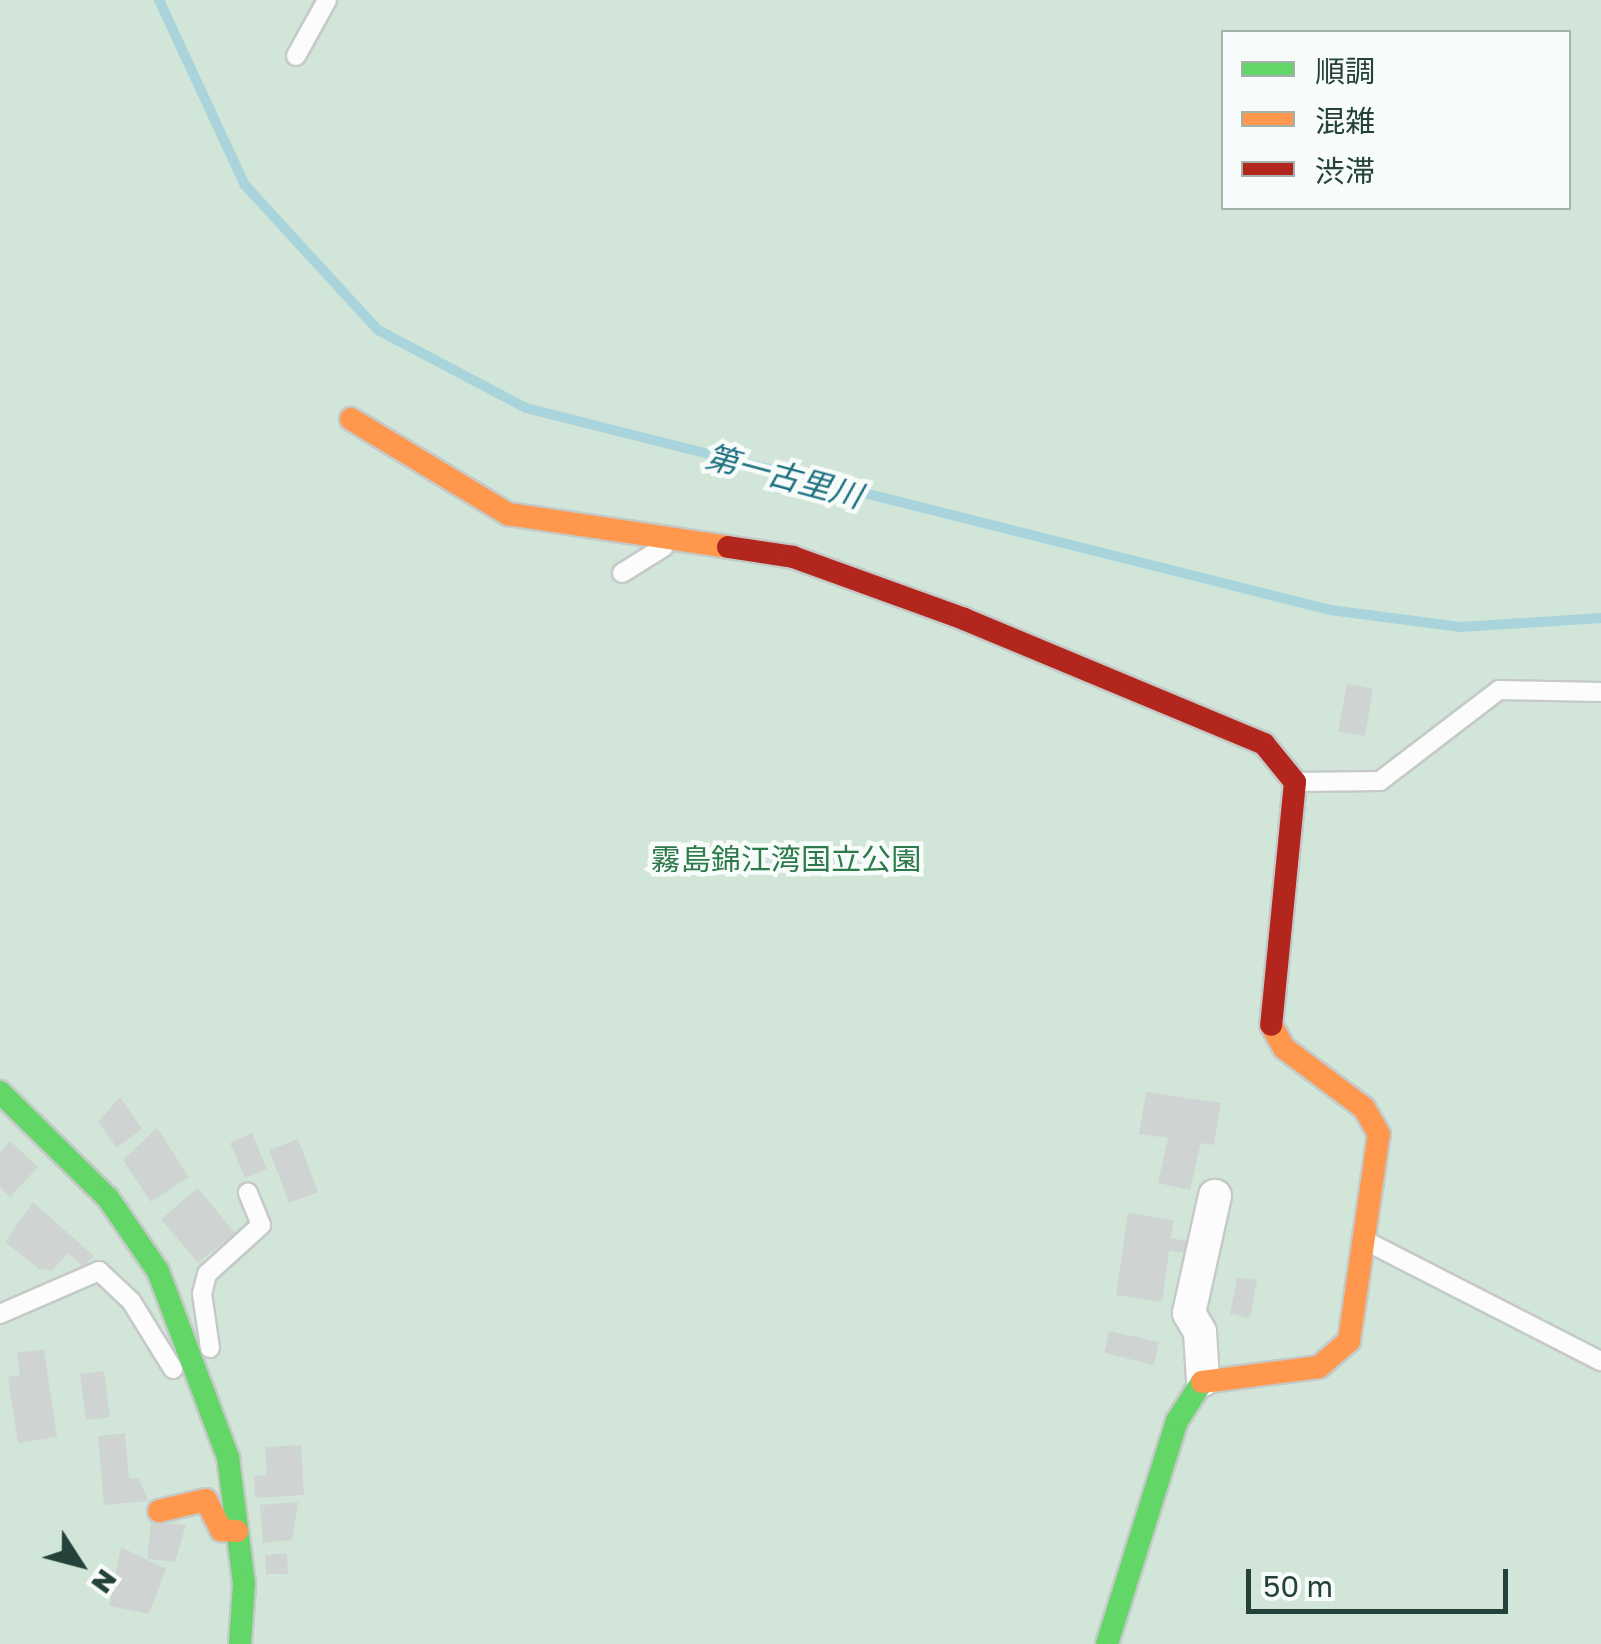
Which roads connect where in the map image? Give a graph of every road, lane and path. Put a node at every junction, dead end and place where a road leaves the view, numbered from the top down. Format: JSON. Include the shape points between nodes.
{"nodes":[{"id":1,"x":327,"y":0,"type":"edge"},
{"id":2,"x":296,"y":56,"type":"dead end"},
{"id":3,"x":351,"y":420,"type":"dead end"},
{"id":4,"x":682,"y":537,"type":"junction"},
{"id":5,"x":622,"y":573,"type":"dead end"},
{"id":6,"x":1601,"y":692,"type":"edge"},
{"id":7,"x":1295,"y":782,"type":"junction"},
{"id":8,"x":0,"y":1092,"type":"edge"},
{"id":9,"x":248,"y":1192,"type":"dead end"},
{"id":10,"x":1215,"y":1196,"type":"dead end"},
{"id":11,"x":1363,"y":1240,"type":"junction"},
{"id":12,"x":0,"y":1314,"type":"edge"},
{"id":13,"x":1601,"y":1361,"type":"edge"},
{"id":14,"x":1203,"y":1380,"type":"junction"},
{"id":15,"x":201,"y":1387,"type":"junction"},
{"id":16,"x":159,"y":1511,"type":"dead end"},
{"id":17,"x":237,"y":1532,"type":"junction"},
{"id":18,"x":240,"y":1644,"type":"edge"},
{"id":19,"x":1106,"y":1644,"type":"edge"}],
"edges":[{"from":1,"to":2,"type":"lane"},
{"from":3,"to":4,"type":"street","via":[[508,514]]},
{"from":4,"to":5,"type":"lane"},
{"from":4,"to":7,"type":"street","via":[[793,557],[964,619],[1264,744]]},
{"from":6,"to":7,"type":"lane","via":[[1499,690],[1380,781]]},
{"from":7,"to":11,"type":"street","via":[[1269,1022],[1284,1048],[1364,1108],[1379,1134]]},
{"from":8,"to":15,"type":"street","via":[[108,1198],[148,1256]]},
{"from":9,"to":15,"type":"lane","via":[[260,1225],[208,1274],[202,1294],[214,1364]]},
{"from":10,"to":14,"type":"street","via":[[1189,1313],[1200,1332]]},
{"from":11,"to":13,"type":"lane"},
{"from":11,"to":14,"type":"street","via":[[1349,1340],[1334,1354],[1319,1367]]},
{"from":12,"to":15,"type":"lane","via":[[99,1271],[132,1301],[176,1372]]},
{"from":14,"to":19,"type":"street","via":[[1177,1421]]},
{"from":15,"to":17,"type":"street","via":[[228,1457]]},
{"from":16,"to":17,"type":"street","via":[[206,1500],[221,1530]]},
{"from":17,"to":18,"type":"street"}]}
